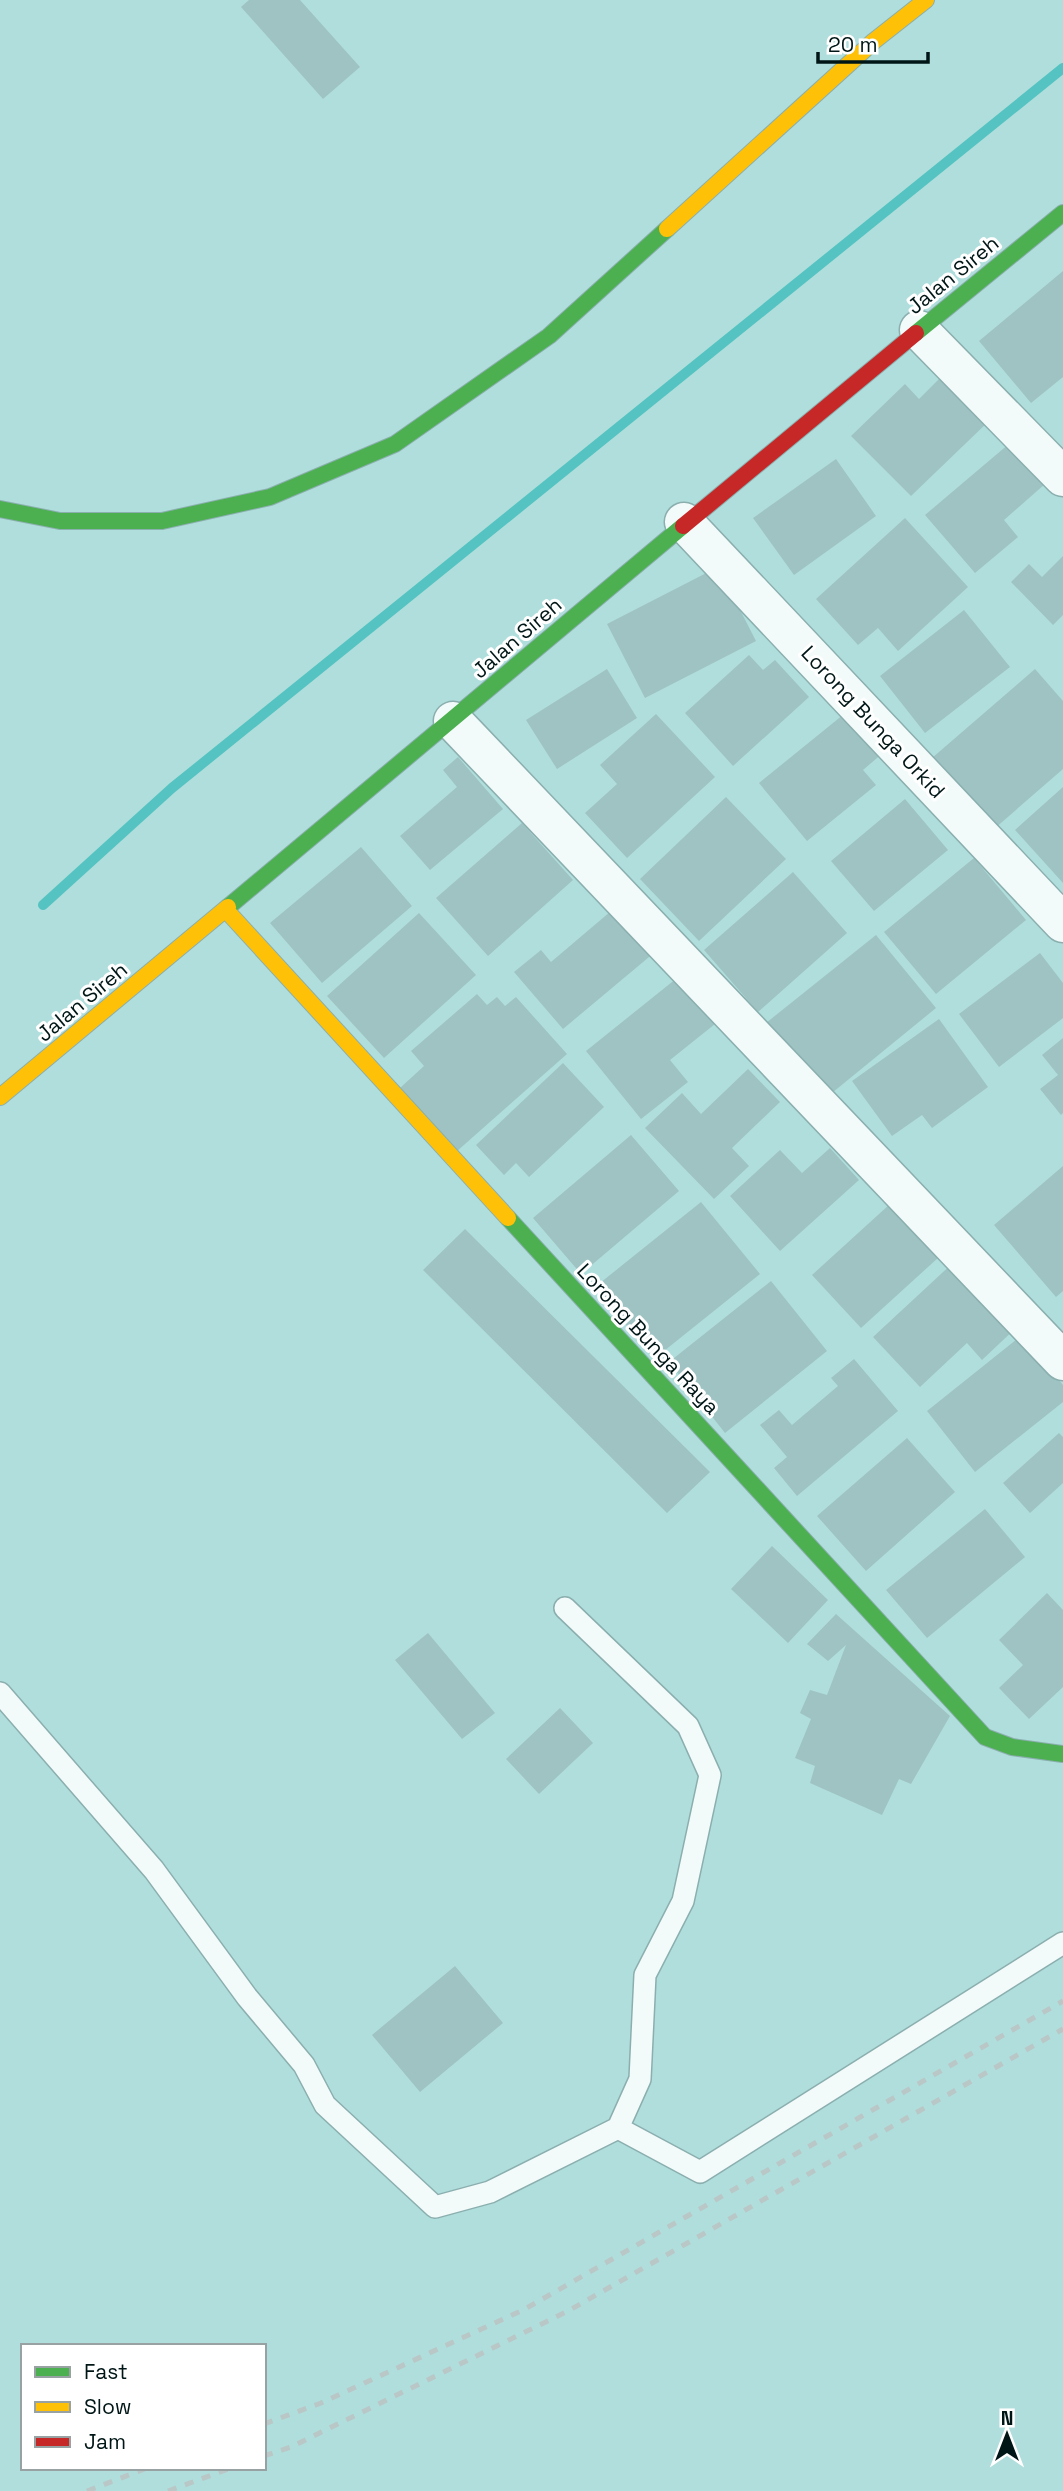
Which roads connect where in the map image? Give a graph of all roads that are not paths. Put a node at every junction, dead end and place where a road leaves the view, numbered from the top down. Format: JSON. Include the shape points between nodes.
{"nodes":[{"id":1,"x":926,"y":0,"type":"edge"},
{"id":2,"x":1063,"y":213,"type":"edge"},
{"id":3,"x":919,"y":330,"type":"junction"},
{"id":4,"x":1063,"y":477,"type":"edge"},
{"id":5,"x":0,"y":509,"type":"edge"},
{"id":6,"x":684,"y":522,"type":"junction"},
{"id":7,"x":453,"y":721,"type":"junction"},
{"id":8,"x":226,"y":910,"type":"junction"},
{"id":9,"x":1063,"y":923,"type":"edge"},
{"id":10,"x":0,"y":1097,"type":"edge"},
{"id":11,"x":1063,"y":1361,"type":"edge"},
{"id":12,"x":565,"y":1608,"type":"dead end"},
{"id":13,"x":0,"y":1693,"type":"edge"},
{"id":14,"x":1063,"y":1754,"type":"edge"},
{"id":15,"x":1063,"y":1943,"type":"edge"},
{"id":16,"x":618,"y":2128,"type":"junction"}],
"edges":[{"from":1,"to":5,"type":"street","via":[[874,41],[549,336],[395,444],[271,497],[162,521],[60,521]]},
{"from":2,"to":3,"type":"street","name":"Jalan Sireh"},
{"from":3,"to":4,"type":"street"},
{"from":3,"to":6,"type":"street","name":"Jalan Sireh"},
{"from":6,"to":7,"type":"street","name":"Jalan Sireh"},
{"from":6,"to":9,"type":"street","name":"Lorong Bunga Orkid"},
{"from":7,"to":8,"type":"street","name":"Jalan Sireh"},
{"from":7,"to":11,"type":"street"},
{"from":8,"to":10,"type":"street","name":"Jalan Sireh"},
{"from":8,"to":14,"type":"street","name":"Lorong Bunga Raya","via":[[985,1737],[1012,1747]]},
{"from":12,"to":16,"type":"lane","via":[[688,1726],[710,1775],[683,1901],[645,1975],[640,2079]]},
{"from":13,"to":16,"type":"lane","via":[[154,1870],[247,1997],[304,2065],[325,2105],[435,2207],[491,2192]]},
{"from":15,"to":16,"type":"lane","via":[[700,2172]]}]}
